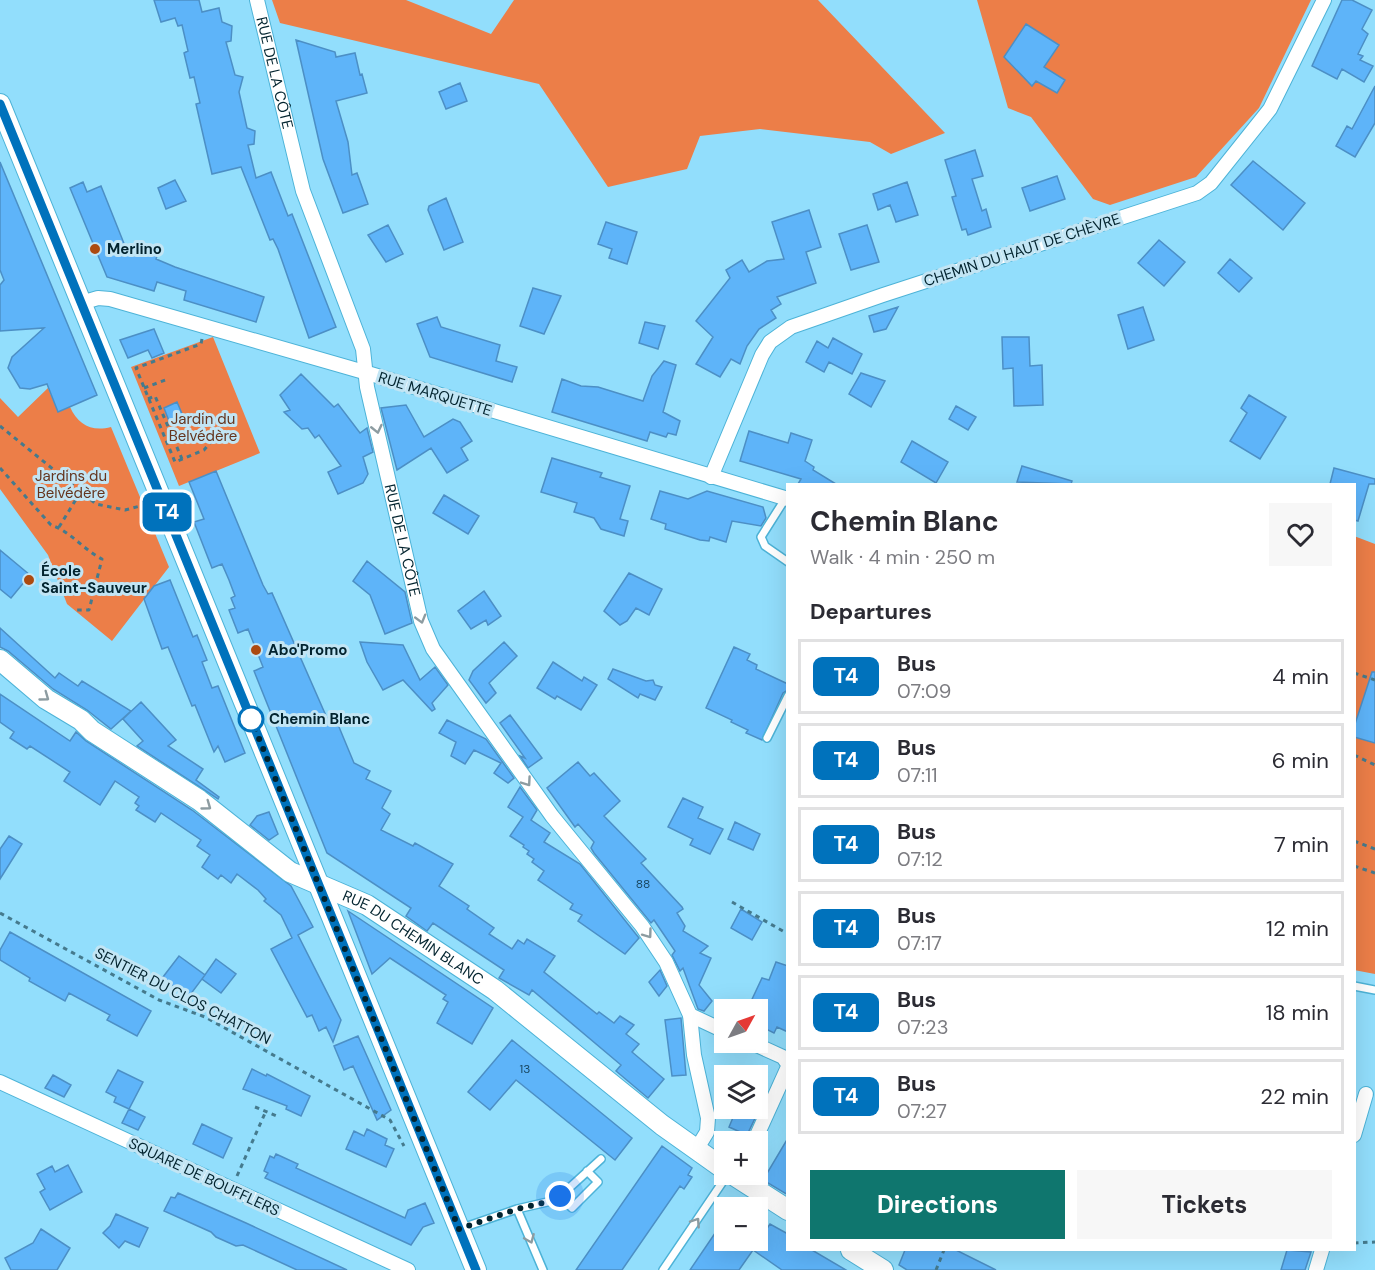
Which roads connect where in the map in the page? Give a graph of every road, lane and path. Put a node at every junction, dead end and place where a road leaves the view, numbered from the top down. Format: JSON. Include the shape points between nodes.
{"nodes":[{"id":1,"x":257,"y":0,"type":"edge"},
{"id":2,"x":1324,"y":0,"type":"edge"},
{"id":3,"x":0,"y":104,"type":"edge"},
{"id":4,"x":81,"y":303,"type":"junction"},
{"id":5,"x":201,"y":344,"type":"dead end"},
{"id":6,"x":364,"y":372,"type":"junction"},
{"id":7,"x":168,"y":379,"type":"dead end"},
{"id":8,"x":144,"y":388,"type":"junction"},
{"id":9,"x":148,"y":399,"type":"junction"},
{"id":10,"x":158,"y":422,"type":"junction"},
{"id":11,"x":150,"y":425,"type":"dead end"},
{"id":12,"x":0,"y":426,"type":"edge"},
{"id":13,"x":213,"y":429,"type":"dead end"},
{"id":14,"x":182,"y":459,"type":"junction"},
{"id":15,"x":0,"y":468,"type":"edge"},
{"id":16,"x":711,"y":477,"type":"junction"},
{"id":17,"x":80,"y":492,"type":"junction"},
{"id":18,"x":786,"y":499,"type":"edge"},
{"id":19,"x":144,"y":505,"type":"dead end"},
{"id":20,"x":59,"y":527,"type":"junction"},
{"id":21,"x":786,"y":561,"type":"edge"},
{"id":22,"x":73,"y":610,"type":"dead end"},
{"id":23,"x":0,"y":660,"type":"edge"},
{"id":24,"x":1356,"y":675,"type":"edge"},
{"id":25,"x":1375,"y":680,"type":"edge"},
{"id":26,"x":786,"y":700,"type":"edge"},
{"id":27,"x":767,"y":738,"type":"dead end"},
{"id":28,"x":1356,"y":756,"type":"edge"},
{"id":29,"x":1375,"y":765,"type":"edge"},
{"id":30,"x":1356,"y":843,"type":"edge"},
{"id":31,"x":1375,"y":849,"type":"edge"},
{"id":32,"x":1356,"y":867,"type":"edge"},
{"id":33,"x":1375,"y":873,"type":"edge"},
{"id":34,"x":318,"y":883,"type":"junction"},
{"id":35,"x":732,"y":902,"type":"dead end"},
{"id":36,"x":0,"y":913,"type":"edge"},
{"id":37,"x":786,"y":933,"type":"edge"},
{"id":38,"x":1356,"y":986,"type":"edge"},
{"id":39,"x":1375,"y":990,"type":"edge"},
{"id":40,"x":690,"y":1015,"type":"junction"},
{"id":41,"x":714,"y":1026,"type":"edge"},
{"id":42,"x":768,"y":1050,"type":"edge"},
{"id":43,"x":786,"y":1062,"type":"edge"},
{"id":44,"x":786,"y":1066,"type":"edge"},
{"id":45,"x":0,"y":1082,"type":"edge"},
{"id":46,"x":1366,"y":1094,"type":"dead end"},
{"id":47,"x":255,"y":1107,"type":"dead end"},
{"id":48,"x":266,"y":1111,"type":"junction"},
{"id":49,"x":279,"y":1117,"type":"dead end"},
{"id":50,"x":1356,"y":1128,"type":"edge"},
{"id":51,"x":759,"y":1131,"type":"edge"},
{"id":52,"x":407,"y":1146,"type":"dead end"},
{"id":53,"x":696,"y":1150,"type":"junction"},
{"id":54,"x":601,"y":1159,"type":"dead end"},
{"id":55,"x":714,"y":1162,"type":"edge"},
{"id":56,"x":587,"y":1171,"type":"junction"},
{"id":57,"x":237,"y":1178,"type":"dead end"},
{"id":58,"x":725,"y":1185,"type":"edge"},
{"id":59,"x":750,"y":1185,"type":"edge"},
{"id":60,"x":560,"y":1196,"type":"junction"},
{"id":61,"x":517,"y":1209,"type":"junction"},
{"id":62,"x":786,"y":1209,"type":"edge"},
{"id":63,"x":459,"y":1229,"type":"junction"},
{"id":64,"x":1375,"y":1242,"type":"edge"},
{"id":65,"x":1356,"y":1243,"type":"edge"},
{"id":66,"x":852,"y":1251,"type":"edge"},
{"id":67,"x":944,"y":1251,"type":"edge"},
{"id":68,"x":1322,"y":1251,"type":"edge"},
{"id":69,"x":408,"y":1270,"type":"edge"},
{"id":70,"x":476,"y":1270,"type":"edge"},
{"id":71,"x":543,"y":1270,"type":"edge"},
{"id":72,"x":663,"y":1270,"type":"edge"},
{"id":73,"x":883,"y":1270,"type":"edge"},
{"id":74,"x":936,"y":1270,"type":"edge"},
{"id":75,"x":1316,"y":1270,"type":"edge"}],
"edges":[{"from":1,"to":6,"type":"street","name":"RUE DE LA CÔTE","via":[[303,191],[363,349]]},
{"from":2,"to":16,"type":"street","name":"CHEMIN DU HAUT DE CHÈVRE","via":[[1270,110],[1203,189],[791,327],[770,342],[762,355]]},
{"from":3,"to":4,"type":"street"},
{"from":4,"to":6,"type":"street","name":"RUE MARQUETTE","via":[[110,299]]},
{"from":4,"to":34,"type":"street"},
{"from":5,"to":8,"type":"path","via":[[136,368]]},
{"from":6,"to":16,"type":"street","name":"RUE MARQUETTE"},
{"from":6,"to":40,"type":"street","name":"RUE DE LA CÔTE","one_way":true,"via":[[422,621],[433,649],[552,816],[654,943]]},
{"from":7,"to":8,"type":"path"},
{"from":8,"to":9,"type":"path"},
{"from":9,"to":10,"type":"path"},
{"from":9,"to":14,"type":"path","via":[[156,396]]},
{"from":10,"to":11,"type":"path"},
{"from":10,"to":14,"type":"path","via":[[175,462]]},
{"from":12,"to":17,"type":"path"},
{"from":13,"to":14,"type":"path","via":[[214,438],[204,450]]},
{"from":15,"to":20,"type":"path","via":[[51,525]]},
{"from":16,"to":18,"type":"street","name":"RUE MARQUETTE"},
{"from":17,"to":19,"type":"path","via":[[109,508],[125,510]]},
{"from":17,"to":20,"type":"path"},
{"from":18,"to":21,"type":"lane","via":[[761,537],[765,546]]},
{"from":20,"to":22,"type":"path","via":[[102,559],[89,610]]},
{"from":23,"to":34,"type":"street","name":"RUE DU CHEMIN BLANC","one_way":true,"via":[[46,699],[205,804],[290,872]]},
{"from":24,"to":25,"type":"path"},
{"from":26,"to":27,"type":"lane"},
{"from":28,"to":29,"type":"path"},
{"from":30,"to":31,"type":"path"},
{"from":32,"to":33,"type":"path"},
{"from":34,"to":53,"type":"street","name":"RUE DU CHEMIN BLANC","via":[[367,905],[495,990]]},
{"from":34,"to":63,"type":"street"},
{"from":35,"to":37,"type":"path"},
{"from":36,"to":52,"type":"path","name":"SENTIER DU CLOS CHATTON","via":[[159,1000],[205,1017],[390,1120]]},
{"from":38,"to":39,"type":"lane"},
{"from":40,"to":41,"type":"street"},
{"from":40,"to":53,"type":"street","name":"RUE DE LA CÔTE","via":[[708,1118],[707,1132]]},
{"from":42,"to":43,"type":"street"},
{"from":44,"to":51,"type":"street"},
{"from":45,"to":69,"type":"street","name":"SQUARE DE BOUFFLERS"},
{"from":46,"to":50,"type":"street"},
{"from":47,"to":48,"type":"path"},
{"from":48,"to":49,"type":"path"},
{"from":48,"to":57,"type":"path"},
{"from":53,"to":55,"type":"street"},
{"from":54,"to":56,"type":"lane"},
{"from":56,"to":60,"type":"lane"},
{"from":56,"to":60,"type":"lane","via":[[598,1182],[572,1208]]},
{"from":72,"to":58,"type":"lane","one_way":true},
{"from":59,"to":62,"type":"street"},
{"from":60,"to":61,"type":"lane"},
{"from":61,"to":63,"type":"lane"},
{"from":61,"to":71,"type":"lane","one_way":true},
{"from":63,"to":70,"type":"street"},
{"from":64,"to":65,"type":"path"},
{"from":66,"to":73,"type":"street"},
{"from":67,"to":74,"type":"path"},
{"from":68,"to":75,"type":"street"}]}
